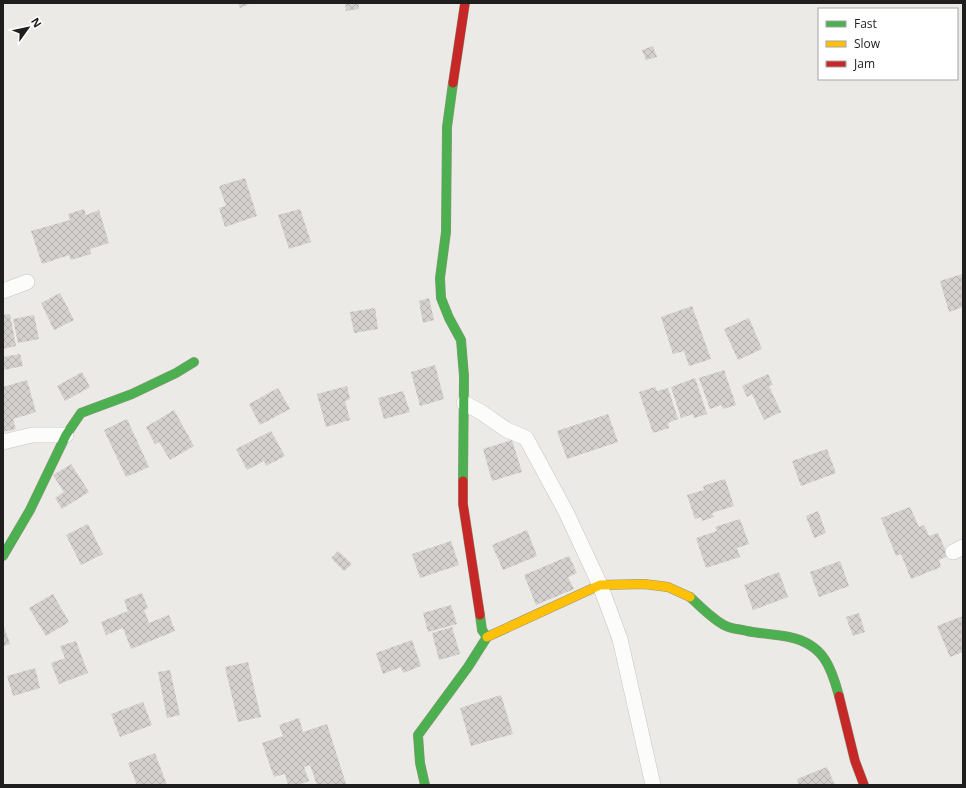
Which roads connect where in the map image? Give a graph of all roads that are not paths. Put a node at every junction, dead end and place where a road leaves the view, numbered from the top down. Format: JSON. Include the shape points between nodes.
{"nodes":[{"id":1,"x":465,"y":3,"type":"edge"},
{"id":2,"x":27,"y":282,"type":"dead end"},
{"id":3,"x":3,"y":290,"type":"edge"},
{"id":4,"x":194,"y":362,"type":"dead end"},
{"id":5,"x":464,"y":403,"type":"junction"},
{"id":6,"x":66,"y":435,"type":"junction"},
{"id":7,"x":3,"y":442,"type":"edge"},
{"id":8,"x":3,"y":556,"type":"edge"},
{"id":9,"x":600,"y":585,"type":"junction"},
{"id":10,"x":487,"y":637,"type":"junction"},
{"id":11,"x":424,"y":785,"type":"edge"},
{"id":12,"x":653,"y":785,"type":"edge"},
{"id":13,"x":864,"y":785,"type":"edge"}],
"edges":[{"from":1,"to":5,"type":"street","via":[[447,127],[446,232],[440,278],[441,298],[461,340]]},
{"from":2,"to":3,"type":"street"},
{"from":4,"to":6,"type":"street","via":[[132,394],[81,413]]},
{"from":5,"to":9,"type":"street","via":[[507,430],[526,438],[566,512]]},
{"from":5,"to":10,"type":"street","via":[[463,504],[482,630]]},
{"from":6,"to":7,"type":"street","via":[[32,435]]},
{"from":6,"to":8,"type":"street","via":[[30,510]]},
{"from":9,"to":10,"type":"street"},
{"from":9,"to":12,"type":"street","via":[[620,640]]},
{"from":9,"to":13,"type":"street","via":[[644,584],[668,587],[690,597],[725,626],[790,637],[808,644],[823,655],[834,678]]},
{"from":10,"to":11,"type":"street","via":[[418,735]]}]}
